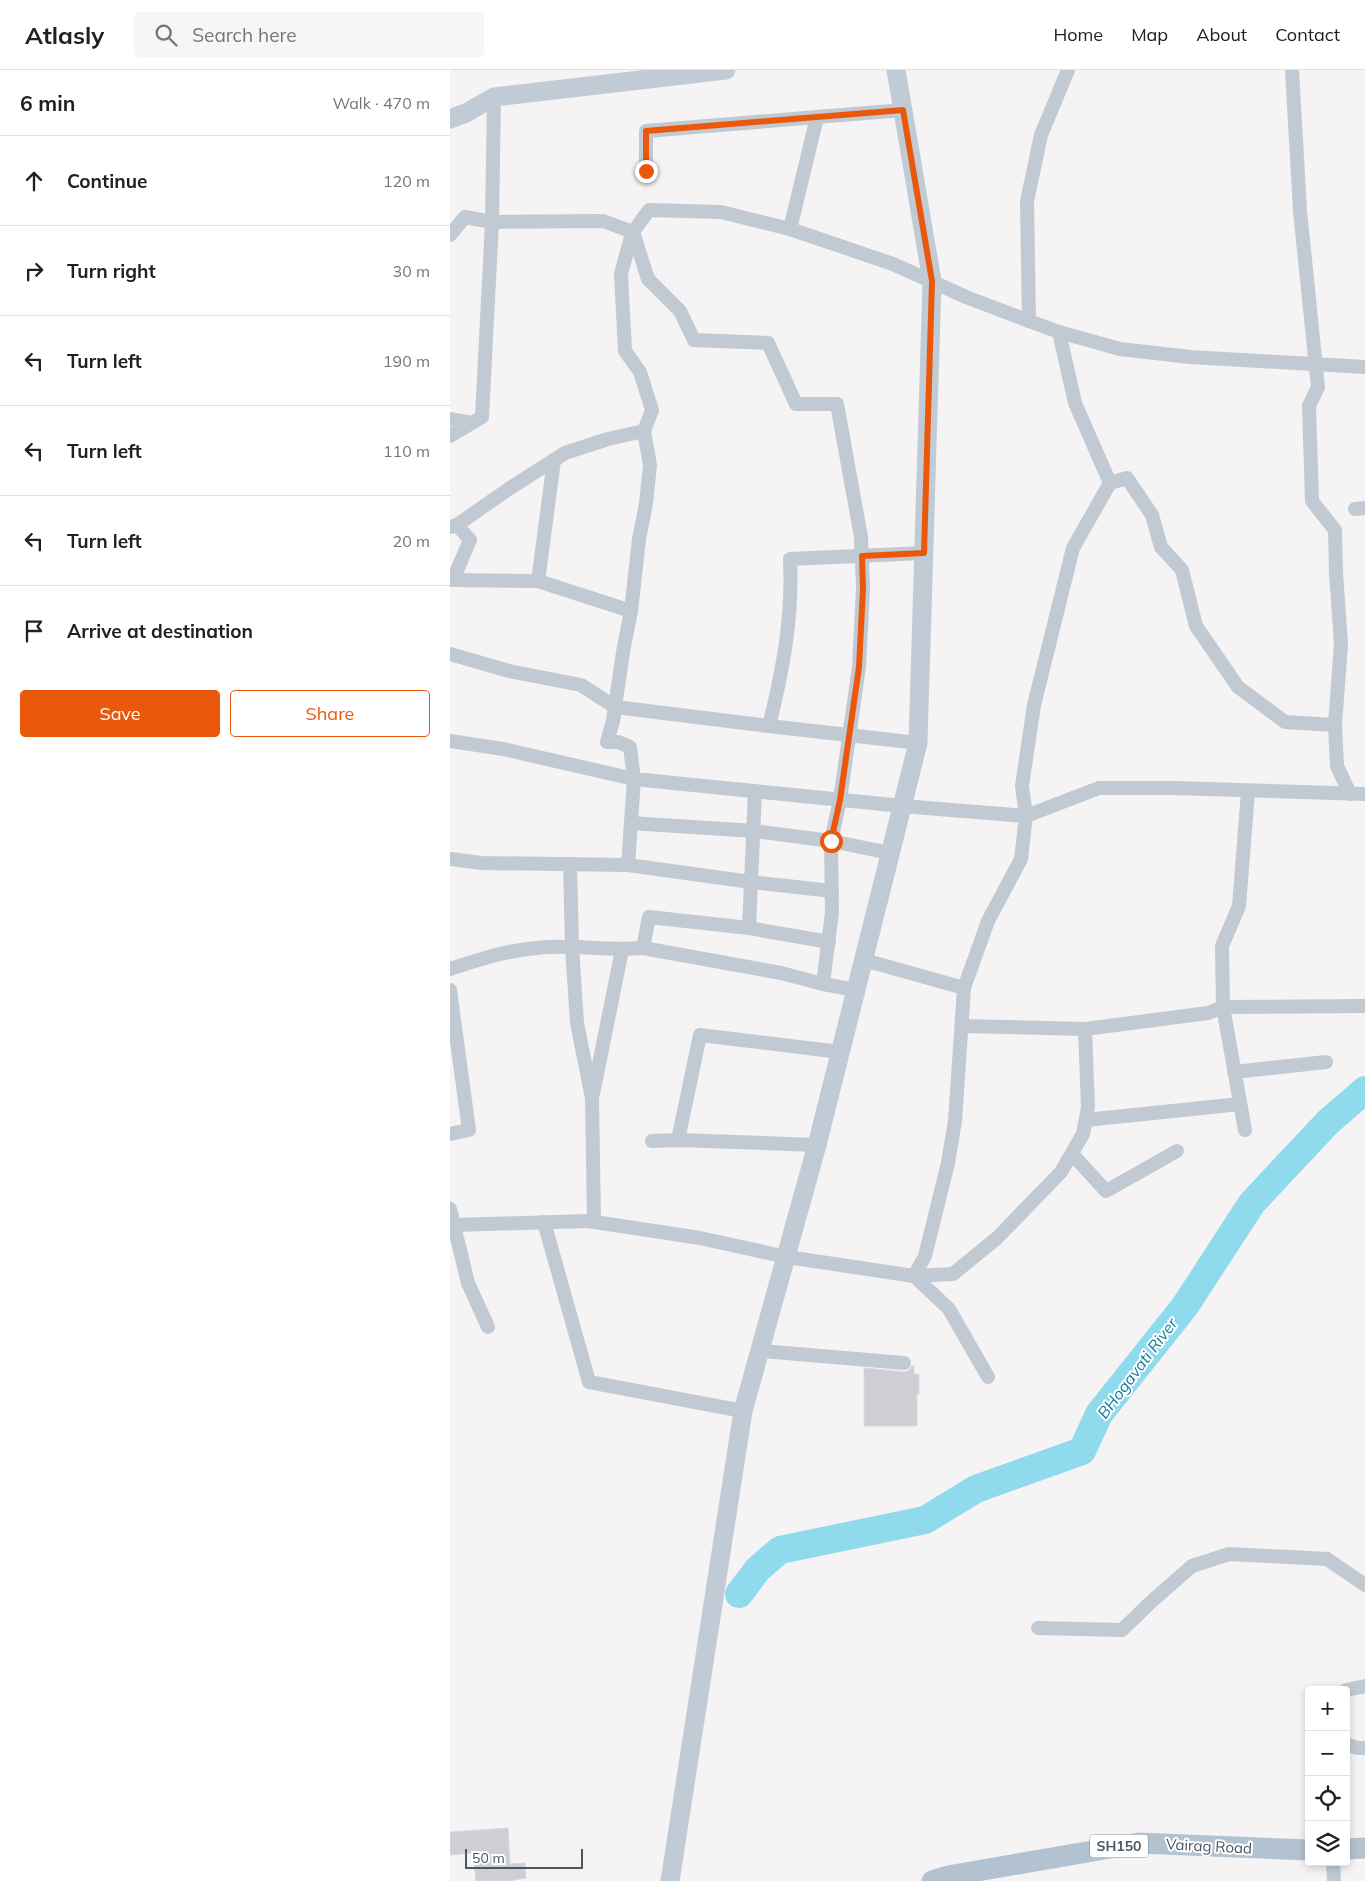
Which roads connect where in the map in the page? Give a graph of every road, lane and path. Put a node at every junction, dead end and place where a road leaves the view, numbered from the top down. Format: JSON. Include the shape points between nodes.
{"nodes":[{"id":1,"x":726,"y":70,"type":"edge"},
{"id":2,"x":896,"y":70,"type":"edge"},
{"id":3,"x":1068,"y":70,"type":"edge"},
{"id":4,"x":1292,"y":70,"type":"edge"},
{"id":5,"x":494,"y":97,"type":"junction"},
{"id":6,"x":903,"y":110,"type":"junction"},
{"id":7,"x":817,"y":117,"type":"junction"},
{"id":8,"x":450,"y":119,"type":"edge"},
{"id":9,"x":646,"y":171,"type":"dead end"},
{"id":10,"x":492,"y":222,"type":"junction"},
{"id":11,"x":790,"y":229,"type":"junction"},
{"id":12,"x":633,"y":232,"type":"junction"},
{"id":13,"x":450,"y":235,"type":"edge"},
{"id":14,"x":932,"y":281,"type":"junction"},
{"id":15,"x":1029,"y":321,"type":"junction"},
{"id":16,"x":1059,"y":332,"type":"junction"},
{"id":17,"x":1315,"y":365,"type":"junction"},
{"id":18,"x":1365,"y":367,"type":"edge"},
{"id":19,"x":450,"y":420,"type":"edge"},
{"id":20,"x":472,"y":423,"type":"junction"},
{"id":21,"x":644,"y":431,"type":"junction"},
{"id":22,"x":450,"y":436,"type":"edge"},
{"id":23,"x":554,"y":460,"type":"junction"},
{"id":24,"x":1110,"y":483,"type":"junction"},
{"id":25,"x":453,"y":526,"type":"edge"},
{"id":26,"x":924,"y":553,"type":"junction"},
{"id":27,"x":862,"y":556,"type":"junction"},
{"id":28,"x":452,"y":580,"type":"edge"},
{"id":29,"x":538,"y":581,"type":"junction"},
{"id":30,"x":631,"y":611,"type":"junction"},
{"id":31,"x":450,"y":654,"type":"edge"},
{"id":32,"x":615,"y":707,"type":"junction"},
{"id":33,"x":1335,"y":725,"type":"junction"},
{"id":34,"x":769,"y":726,"type":"junction"},
{"id":35,"x":848,"y":735,"type":"junction"},
{"id":36,"x":450,"y":741,"type":"edge"},
{"id":37,"x":918,"y":743,"type":"junction"},
{"id":38,"x":634,"y":779,"type":"junction"},
{"id":39,"x":755,"y":791,"type":"junction"},
{"id":40,"x":1248,"y":792,"type":"junction"},
{"id":41,"x":1350,"y":794,"type":"junction"},
{"id":42,"x":1365,"y":794,"type":"edge"},
{"id":43,"x":840,"y":800,"type":"junction"},
{"id":44,"x":902,"y":806,"type":"junction"},
{"id":45,"x":1026,"y":816,"type":"junction"},
{"id":46,"x":631,"y":823,"type":"junction"},
{"id":47,"x":754,"y":831,"type":"junction"},
{"id":48,"x":831,"y":841,"type":"junction"},
{"id":49,"x":890,"y":853,"type":"junction"},
{"id":50,"x":450,"y":859,"type":"edge"},
{"id":51,"x":570,"y":864,"type":"junction"},
{"id":52,"x":628,"y":864,"type":"junction"},
{"id":53,"x":751,"y":882,"type":"junction"},
{"id":54,"x":832,"y":891,"type":"junction"},
{"id":55,"x":749,"y":928,"type":"junction"},
{"id":56,"x":829,"y":942,"type":"junction"},
{"id":57,"x":572,"y":947,"type":"junction"},
{"id":58,"x":643,"y":948,"type":"junction"},
{"id":59,"x":622,"y":950,"type":"junction"},
{"id":60,"x":864,"y":960,"type":"junction"},
{"id":61,"x":450,"y":969,"type":"edge"},
{"id":62,"x":823,"y":984,"type":"junction"},
{"id":63,"x":964,"y":988,"type":"junction"},
{"id":64,"x":450,"y":990,"type":"edge"},
{"id":65,"x":856,"y":990,"type":"junction"},
{"id":66,"x":1365,"y":1006,"type":"edge"},
{"id":67,"x":1223,"y":1008,"type":"junction"},
{"id":68,"x":962,"y":1026,"type":"junction"},
{"id":69,"x":1085,"y":1029,"type":"junction"},
{"id":70,"x":840,"y":1052,"type":"junction"},
{"id":71,"x":1326,"y":1062,"type":"dead end"},
{"id":72,"x":1234,"y":1072,"type":"junction"},
{"id":73,"x":592,"y":1098,"type":"junction"},
{"id":74,"x":1240,"y":1104,"type":"junction"},
{"id":75,"x":1086,"y":1120,"type":"junction"},
{"id":76,"x":1245,"y":1130,"type":"dead end"},
{"id":77,"x":450,"y":1134,"type":"edge"},
{"id":78,"x":678,"y":1140,"type":"junction"},
{"id":79,"x":652,"y":1141,"type":"dead end"},
{"id":80,"x":818,"y":1146,"type":"junction"},
{"id":81,"x":1177,"y":1151,"type":"dead end"},
{"id":82,"x":1072,"y":1154,"type":"junction"},
{"id":83,"x":450,"y":1209,"type":"edge"},
{"id":84,"x":544,"y":1222,"type":"junction"},
{"id":85,"x":594,"y":1222,"type":"junction"},
{"id":86,"x":454,"y":1225,"type":"junction"},
{"id":87,"x":786,"y":1256,"type":"junction"},
{"id":88,"x":914,"y":1276,"type":"junction"},
{"id":89,"x":488,"y":1328,"type":"dead end"},
{"id":90,"x":760,"y":1351,"type":"junction"},
{"id":91,"x":904,"y":1363,"type":"dead end"},
{"id":92,"x":988,"y":1377,"type":"dead end"},
{"id":93,"x":743,"y":1411,"type":"junction"},
{"id":94,"x":1365,"y":1584,"type":"edge"},
{"id":95,"x":1038,"y":1628,"type":"dead end"},
{"id":96,"x":1365,"y":1686,"type":"edge"},
{"id":97,"x":1350,"y":1689,"type":"edge"},
{"id":98,"x":1350,"y":1745,"type":"edge"},
{"id":99,"x":1365,"y":1748,"type":"edge"},
{"id":100,"x":1365,"y":1848,"type":"edge"},
{"id":101,"x":1350,"y":1849,"type":"edge"},
{"id":102,"x":1305,"y":1850,"type":"edge"},
{"id":103,"x":1333,"y":1866,"type":"edge"},
{"id":104,"x":986,"y":1875,"type":"edge"},
{"id":105,"x":670,"y":1881,"type":"edge"},
{"id":106,"x":932,"y":1881,"type":"edge"},
{"id":107,"x":1334,"y":1881,"type":"edge"}],
"edges":[{"from":1,"to":5,"type":"street"},
{"from":2,"to":6,"type":"street"},
{"from":3,"to":15,"type":"street","via":[[1042,135],[1027,201]]},
{"from":4,"to":17,"type":"street","via":[[1300,211]]},
{"from":5,"to":8,"type":"street"},
{"from":5,"to":10,"type":"street"},
{"from":6,"to":7,"type":"street"},
{"from":6,"to":14,"type":"street"},
{"from":7,"to":9,"type":"street","via":[[646,131]]},
{"from":7,"to":11,"type":"street"},
{"from":10,"to":12,"type":"street","via":[[603,221]]},
{"from":10,"to":13,"type":"street","via":[[464,218]]},
{"from":10,"to":20,"type":"street","via":[[482,417]]},
{"from":11,"to":12,"type":"street","via":[[721,212],[649,210]]},
{"from":11,"to":14,"type":"street","via":[[885,261]]},
{"from":12,"to":21,"type":"street","via":[[622,274],[625,351],[640,372],[652,410]]},
{"from":12,"to":27,"type":"street","via":[[648,279],[680,311],[694,340],[768,343],[796,404],[837,404]]},
{"from":14,"to":15,"type":"street","via":[[966,298]]},
{"from":14,"to":26,"type":"street"},
{"from":15,"to":16,"type":"street"},
{"from":16,"to":17,"type":"street","via":[[1120,349]]},
{"from":16,"to":24,"type":"street","via":[[1075,403]]},
{"from":17,"to":18,"type":"street"},
{"from":17,"to":33,"type":"street","via":[[1318,387],[1308,406],[1312,501],[1335,530],[1341,644]]},
{"from":19,"to":20,"type":"street"},
{"from":20,"to":22,"type":"street"},
{"from":21,"to":23,"type":"street","via":[[608,439],[565,453]]},
{"from":21,"to":30,"type":"street","via":[[650,465]]},
{"from":23,"to":25,"type":"street"},
{"from":23,"to":29,"type":"street"},
{"from":24,"to":33,"type":"street","via":[[1127,478],[1152,515],[1161,547],[1182,570],[1196,626],[1238,687],[1285,722]]},
{"from":24,"to":45,"type":"street","via":[[1073,548],[1034,704],[1022,786]]},
{"from":25,"to":28,"type":"street","via":[[470,540]]},
{"from":26,"to":27,"type":"street"},
{"from":26,"to":37,"type":"street"},
{"from":27,"to":34,"type":"street","via":[[790,559],[792,590],[785,649]]},
{"from":27,"to":35,"type":"street","via":[[859,667]]},
{"from":28,"to":29,"type":"street"},
{"from":29,"to":30,"type":"street"},
{"from":30,"to":32,"type":"street"},
{"from":31,"to":32,"type":"street","via":[[509,671],[581,685]]},
{"from":32,"to":34,"type":"street"},
{"from":32,"to":38,"type":"street","via":[[607,742],[630,747]]},
{"from":33,"to":41,"type":"street","via":[[1338,766]]},
{"from":34,"to":35,"type":"street"},
{"from":35,"to":37,"type":"street"},
{"from":35,"to":43,"type":"street"},
{"from":36,"to":38,"type":"street","via":[[503,749]]},
{"from":37,"to":44,"type":"street"},
{"from":38,"to":39,"type":"street"},
{"from":38,"to":46,"type":"street"},
{"from":39,"to":43,"type":"street"},
{"from":39,"to":47,"type":"street"},
{"from":40,"to":41,"type":"street"},
{"from":40,"to":45,"type":"street","via":[[1099,788]]},
{"from":40,"to":67,"type":"street","via":[[1240,906],[1222,946]]},
{"from":41,"to":42,"type":"street"},
{"from":43,"to":44,"type":"street"},
{"from":43,"to":48,"type":"street"},
{"from":44,"to":45,"type":"street"},
{"from":44,"to":49,"type":"street"},
{"from":45,"to":63,"type":"street","via":[[1021,859],[988,921]]},
{"from":46,"to":47,"type":"street"},
{"from":46,"to":52,"type":"street"},
{"from":47,"to":48,"type":"street"},
{"from":47,"to":53,"type":"street"},
{"from":48,"to":49,"type":"street"},
{"from":48,"to":54,"type":"street"},
{"from":49,"to":60,"type":"street"},
{"from":50,"to":51,"type":"street","via":[[482,864]]},
{"from":51,"to":52,"type":"street"},
{"from":51,"to":57,"type":"street"},
{"from":52,"to":53,"type":"street"},
{"from":53,"to":54,"type":"street"},
{"from":53,"to":55,"type":"street"},
{"from":54,"to":56,"type":"street"},
{"from":55,"to":56,"type":"street"},
{"from":55,"to":58,"type":"street","via":[[649,917]]},
{"from":56,"to":62,"type":"street"},
{"from":57,"to":59,"type":"street"},
{"from":57,"to":61,"type":"street","via":[[502,953]]},
{"from":57,"to":73,"type":"street","via":[[577,1023]]},
{"from":58,"to":59,"type":"street"},
{"from":58,"to":62,"type":"street","via":[[781,973]]},
{"from":59,"to":73,"type":"street"},
{"from":60,"to":63,"type":"street"},
{"from":60,"to":65,"type":"street"},
{"from":62,"to":65,"type":"street"},
{"from":63,"to":68,"type":"street"},
{"from":64,"to":77,"type":"street","via":[[469,1130]]},
{"from":65,"to":70,"type":"street"},
{"from":66,"to":67,"type":"street"},
{"from":67,"to":69,"type":"street","via":[[1208,1013]]},
{"from":67,"to":72,"type":"street"},
{"from":68,"to":69,"type":"street"},
{"from":68,"to":88,"type":"street","via":[[955,1121],[948,1163],[925,1256]]},
{"from":69,"to":75,"type":"street"},
{"from":70,"to":78,"type":"street","via":[[700,1035]]},
{"from":70,"to":80,"type":"street"},
{"from":71,"to":72,"type":"street"},
{"from":72,"to":74,"type":"street"},
{"from":73,"to":85,"type":"street"},
{"from":74,"to":75,"type":"street"},
{"from":74,"to":76,"type":"street"},
{"from":75,"to":82,"type":"street","via":[[1083,1134]]},
{"from":78,"to":79,"type":"street"},
{"from":78,"to":80,"type":"street"},
{"from":80,"to":87,"type":"street"},
{"from":81,"to":82,"type":"street","via":[[1106,1190]]},
{"from":82,"to":88,"type":"street","via":[[1061,1172],[997,1238],[953,1274]]},
{"from":83,"to":86,"type":"street"},
{"from":84,"to":85,"type":"street"},
{"from":84,"to":86,"type":"street"},
{"from":84,"to":93,"type":"street","via":[[589,1382]]},
{"from":85,"to":87,"type":"street","via":[[700,1238]]},
{"from":86,"to":89,"type":"street","via":[[468,1283]]},
{"from":87,"to":88,"type":"street"},
{"from":87,"to":90,"type":"street"},
{"from":88,"to":92,"type":"street","via":[[949,1309]]},
{"from":90,"to":91,"type":"street"},
{"from":90,"to":93,"type":"street"},
{"from":93,"to":105,"type":"street"},
{"from":94,"to":95,"type":"street","via":[[1327,1559],[1229,1554],[1192,1566],[1122,1630]]},
{"from":96,"to":97,"type":"street"},
{"from":98,"to":99,"type":"street"},
{"from":100,"to":101,"type":"main road"},
{"from":102,"to":104,"type":"main road","name":"Vairag Road","number":"SH150","via":[[1139,1843]]},
{"from":103,"to":107,"type":"street"},
{"from":104,"to":106,"type":"main road","name":"Vairag Road","number":"SH150"}]}
